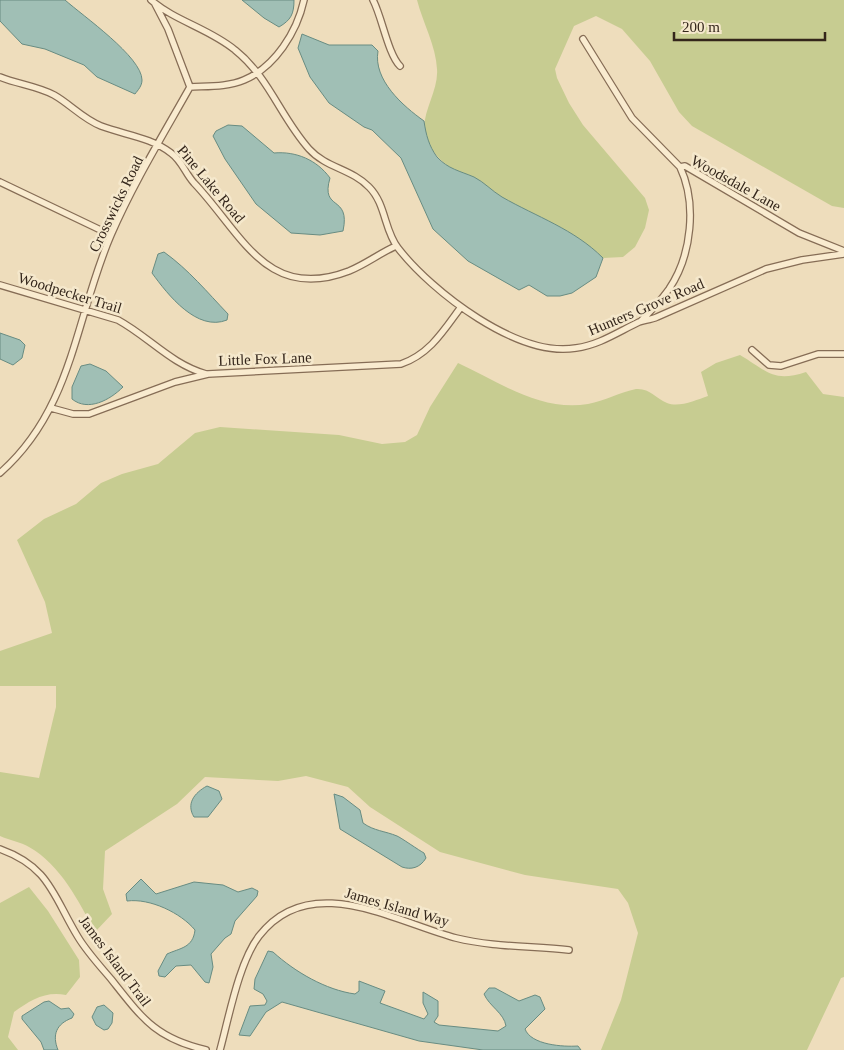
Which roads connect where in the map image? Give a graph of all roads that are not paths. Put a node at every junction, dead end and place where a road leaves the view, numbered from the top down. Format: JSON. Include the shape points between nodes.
{"nodes":[{"id":1,"x":304,"y":0,"type":"edge"},
{"id":2,"x":373,"y":0,"type":"edge"},
{"id":3,"x":153,"y":2,"type":"edge"},
{"id":4,"x":583,"y":39,"type":"dead end"},
{"id":5,"x":400,"y":66,"type":"dead end"},
{"id":6,"x":258,"y":72,"type":"junction"},
{"id":7,"x":0,"y":77,"type":"edge"},
{"id":8,"x":190,"y":87,"type":"junction"},
{"id":9,"x":158,"y":145,"type":"junction"},
{"id":10,"x":680,"y":166,"type":"junction"},
{"id":11,"x":0,"y":182,"type":"edge"},
{"id":12,"x":112,"y":235,"type":"junction"},
{"id":13,"x":396,"y":246,"type":"junction"},
{"id":14,"x":844,"y":252,"type":"edge"},
{"id":15,"x":0,"y":285,"type":"edge"},
{"id":16,"x":461,"y":307,"type":"junction"},
{"id":17,"x":87,"y":310,"type":"junction"},
{"id":18,"x":640,"y":321,"type":"junction"},
{"id":19,"x":752,"y":350,"type":"dead end"},
{"id":20,"x":844,"y":354,"type":"edge"},
{"id":21,"x":208,"y":374,"type":"junction"},
{"id":22,"x":51,"y":408,"type":"junction"},
{"id":23,"x":0,"y":472,"type":"edge"},
{"id":24,"x":0,"y":849,"type":"edge"},
{"id":25,"x":569,"y":950,"type":"dead end"},
{"id":26,"x":206,"y":1050,"type":"edge"},
{"id":27,"x":220,"y":1050,"type":"edge"}],
"edges":[{"from":1,"to":6,"type":"street","via":[[292,35]]},
{"from":2,"to":5,"type":"street","via":[[382,17],[393,56]]},
{"from":3,"to":6,"type":"street","name":"Hunters Grove Road","via":[[224,41]]},
{"from":3,"to":8,"type":"street","via":[[168,29]]},
{"from":4,"to":10,"type":"street","name":"Woodsdale Lane","via":[[632,118]]},
{"from":6,"to":8,"type":"street","via":[[236,82]]},
{"from":6,"to":13,"type":"street","name":"Hunters Grove Road","via":[[308,148],[320,160],[355,176],[371,188]]},
{"from":7,"to":9,"type":"street","name":"Pine Lake Road","via":[[54,95],[100,125],[140,136]]},
{"from":8,"to":9,"type":"street","name":"Crosswicks Road"},
{"from":9,"to":12,"type":"street","name":"Crosswicks Road"},
{"from":9,"to":13,"type":"street","name":"Pine Lake Road","via":[[180,161],[192,181],[251,252],[273,270],[308,278],[332,276],[351,270]]},
{"from":10,"to":14,"type":"street","name":"Woodsdale Lane","via":[[799,233]]},
{"from":10,"to":18,"type":"street","via":[[691,198],[684,255],[668,290]]},
{"from":11,"to":12,"type":"street"},
{"from":12,"to":17,"type":"street","name":"Crosswicks Road","via":[[94,280]]},
{"from":13,"to":16,"type":"street","name":"Hunters Grove Road","via":[[422,274]]},
{"from":14,"to":18,"type":"street","name":"Hunters Grove Road","via":[[774,266],[657,318]]},
{"from":15,"to":17,"type":"street","name":"Woodpecker Trail"},
{"from":16,"to":18,"type":"street","name":"Hunters Grove Road","via":[[521,340],[566,350],[589,346]]},
{"from":16,"to":21,"type":"street","name":"Little Fox Lane","via":[[431,346],[416,358],[401,364]]},
{"from":17,"to":21,"type":"street","name":"Woodpecker Trail","via":[[118,320],[175,361]]},
{"from":17,"to":22,"type":"street","name":"Crosswicks Road"},
{"from":19,"to":20,"type":"street","via":[[769,365],[781,366],[818,354]]},
{"from":21,"to":22,"type":"street","name":"Little Fox Lane","via":[[176,382],[85,415]]},
{"from":22,"to":23,"type":"street","name":"Crosswicks Road","via":[[27,446]]},
{"from":24,"to":26,"type":"street","name":"James Island Trail","via":[[24,858],[44,877],[79,940],[146,1022],[172,1040]]},
{"from":25,"to":27,"type":"street","name":"James Island Way","via":[[456,938],[345,903],[320,902],[296,908],[266,928],[250,949]]}]}
